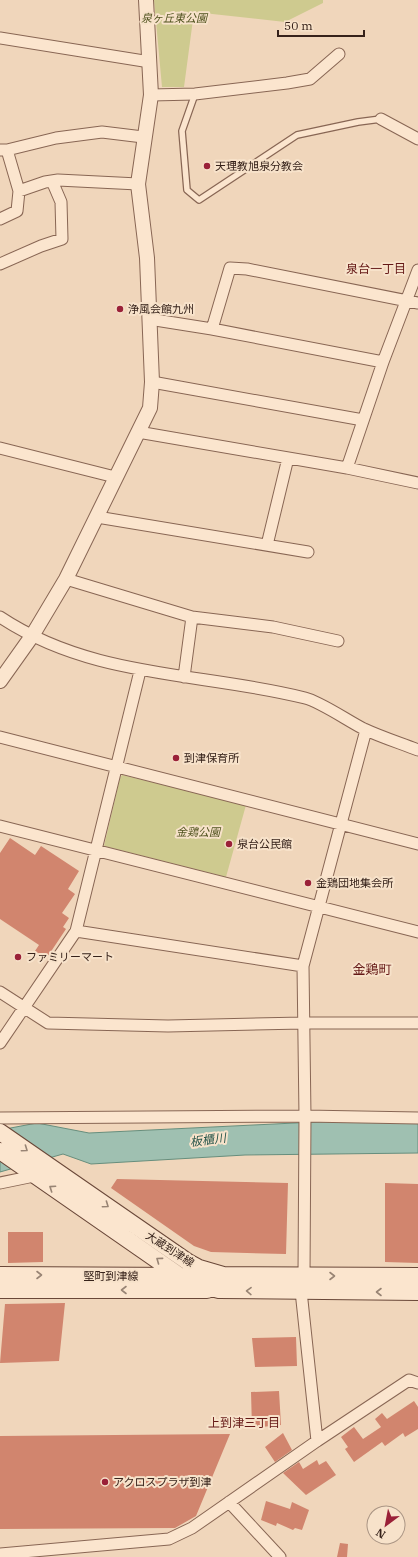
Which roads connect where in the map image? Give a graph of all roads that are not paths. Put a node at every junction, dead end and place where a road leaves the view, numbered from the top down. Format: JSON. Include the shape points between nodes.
{"nodes":[{"id":1,"x":144,"y":0,"type":"edge"},
{"id":2,"x":0,"y":38,"type":"edge"},
{"id":3,"x":339,"y":54,"type":"dead end"},
{"id":4,"x":150,"y":62,"type":"junction"},
{"id":5,"x":195,"y":94,"type":"junction"},
{"id":6,"x":151,"y":95,"type":"junction"},
{"id":7,"x":381,"y":119,"type":"joint"},
{"id":8,"x":143,"y":137,"type":"junction"},
{"id":9,"x":418,"y":139,"type":"edge"},
{"id":10,"x":4,"y":150,"type":"edge"},
{"id":11,"x":52,"y":181,"type":"junction"},
{"id":12,"x":138,"y":184,"type":"junction"},
{"id":13,"x":19,"y":191,"type":"junction"},
{"id":14,"x":0,"y":219,"type":"edge"},
{"id":15,"x":0,"y":264,"type":"edge"},
{"id":16,"x":418,"y":270,"type":"edge"},
{"id":17,"x":407,"y":300,"type":"junction"},
{"id":18,"x":418,"y":303,"type":"edge"},
{"id":19,"x":149,"y":319,"type":"junction"},
{"id":20,"x":212,"y":329,"type":"junction"},
{"id":21,"x":383,"y":362,"type":"junction"},
{"id":22,"x":152,"y":382,"type":"junction"},
{"id":23,"x":363,"y":420,"type":"junction"},
{"id":24,"x":138,"y":432,"type":"junction"},
{"id":25,"x":0,"y":448,"type":"edge"},
{"id":26,"x":288,"y":458,"type":"junction"},
{"id":27,"x":347,"y":468,"type":"junction"},
{"id":28,"x":115,"y":477,"type":"junction"},
{"id":29,"x":418,"y":483,"type":"edge"},
{"id":30,"x":97,"y":517,"type":"junction"},
{"id":31,"x":267,"y":545,"type":"junction"},
{"id":32,"x":308,"y":552,"type":"dead end"},
{"id":33,"x":66,"y":579,"type":"junction"},
{"id":34,"x":0,"y":617,"type":"edge"},
{"id":35,"x":192,"y":617,"type":"junction"},
{"id":36,"x":32,"y":636,"type":"junction"},
{"id":37,"x":338,"y":641,"type":"dead end"},
{"id":38,"x":140,"y":671,"type":"junction"},
{"id":39,"x":184,"y":677,"type":"junction"},
{"id":40,"x":0,"y":681,"type":"edge"},
{"id":41,"x":366,"y":730,"type":"junction"},
{"id":42,"x":0,"y":737,"type":"edge"},
{"id":43,"x":418,"y":750,"type":"edge"},
{"id":44,"x":117,"y":767,"type":"junction"},
{"id":45,"x":340,"y":824,"type":"junction"},
{"id":46,"x":0,"y":826,"type":"edge"},
{"id":47,"x":418,"y":844,"type":"edge"},
{"id":48,"x":98,"y":851,"type":"junction"},
{"id":49,"x":319,"y":907,"type":"junction"},
{"id":50,"x":76,"y":931,"type":"junction"},
{"id":51,"x":418,"y":932,"type":"edge"},
{"id":52,"x":303,"y":966,"type":"junction"},
{"id":53,"x":0,"y":992,"type":"edge"},
{"id":54,"x":24,"y":1009,"type":"junction"},
{"id":55,"x":303,"y":1023,"type":"junction"},
{"id":56,"x":418,"y":1024,"type":"edge"},
{"id":57,"x":0,"y":1043,"type":"edge"},
{"id":58,"x":305,"y":1116,"type":"junction"},
{"id":59,"x":0,"y":1118,"type":"edge"},
{"id":60,"x":418,"y":1118,"type":"edge"},
{"id":61,"x":0,"y":1132,"type":"edge"},
{"id":62,"x":0,"y":1151,"type":"edge"},
{"id":63,"x":31,"y":1173,"type":"junction"},
{"id":64,"x":0,"y":1183,"type":"edge"},
{"id":65,"x":0,"y":1275,"type":"edge"},
{"id":66,"x":180,"y":1276,"type":"junction"},
{"id":67,"x":418,"y":1276,"type":"edge"},
{"id":68,"x":221,"y":1283,"type":"junction"},
{"id":69,"x":302,"y":1284,"type":"junction"},
{"id":70,"x":0,"y":1290,"type":"edge"},
{"id":71,"x":418,"y":1292,"type":"edge"},
{"id":72,"x":418,"y":1382,"type":"edge"},
{"id":73,"x":317,"y":1441,"type":"junction"},
{"id":74,"x":229,"y":1502,"type":"junction"},
{"id":75,"x":0,"y":1554,"type":"edge"},
{"id":76,"x":280,"y":1557,"type":"edge"}],
"edges":[{"from":1,"to":4,"type":"street"},
{"from":2,"to":4,"type":"street"},
{"from":3,"to":5,"type":"street","via":[[310,79]]},
{"from":4,"to":6,"type":"street"},
{"from":5,"to":6,"type":"street"},
{"from":5,"to":7,"type":"lane","via":[[182,131],[187,190],[200,200],[297,135]]},
{"from":6,"to":8,"type":"street"},
{"from":7,"to":9,"type":"street"},
{"from":8,"to":10,"type":"street","via":[[102,132],[56,138]]},
{"from":8,"to":12,"type":"street"},
{"from":10,"to":13,"type":"street"},
{"from":11,"to":12,"type":"street"},
{"from":11,"to":13,"type":"street"},
{"from":11,"to":15,"type":"street","via":[[61,202],[62,240]]},
{"from":12,"to":19,"type":"street","via":[[147,258]]},
{"from":13,"to":14,"type":"street","via":[[17,211]]},
{"from":16,"to":17,"type":"street"},
{"from":17,"to":18,"type":"street"},
{"from":17,"to":20,"type":"street","via":[[247,269],[230,268]]},
{"from":17,"to":21,"type":"street"},
{"from":19,"to":20,"type":"street"},
{"from":19,"to":22,"type":"street"},
{"from":20,"to":21,"type":"street"},
{"from":21,"to":23,"type":"street"},
{"from":22,"to":23,"type":"street"},
{"from":22,"to":24,"type":"street","via":[[150,408]]},
{"from":23,"to":27,"type":"street"},
{"from":24,"to":26,"type":"street"},
{"from":24,"to":28,"type":"street"},
{"from":25,"to":28,"type":"street"},
{"from":26,"to":27,"type":"street"},
{"from":26,"to":31,"type":"street"},
{"from":27,"to":29,"type":"street"},
{"from":28,"to":30,"type":"street"},
{"from":30,"to":31,"type":"street"},
{"from":30,"to":33,"type":"street"},
{"from":31,"to":32,"type":"street"},
{"from":33,"to":35,"type":"street"},
{"from":33,"to":36,"type":"street"},
{"from":34,"to":36,"type":"street"},
{"from":35,"to":37,"type":"street","via":[[273,627]]},
{"from":35,"to":39,"type":"street"},
{"from":36,"to":38,"type":"street","via":[[76,654]]},
{"from":36,"to":40,"type":"street"},
{"from":38,"to":39,"type":"street"},
{"from":38,"to":44,"type":"street"},
{"from":39,"to":41,"type":"street","via":[[307,698]]},
{"from":41,"to":43,"type":"street"},
{"from":41,"to":45,"type":"street"},
{"from":42,"to":44,"type":"street"},
{"from":44,"to":45,"type":"street"},
{"from":44,"to":48,"type":"street"},
{"from":45,"to":47,"type":"street"},
{"from":45,"to":49,"type":"street"},
{"from":46,"to":48,"type":"street"},
{"from":48,"to":49,"type":"street"},
{"from":48,"to":50,"type":"street"},
{"from":49,"to":51,"type":"street"},
{"from":49,"to":52,"type":"street"},
{"from":50,"to":52,"type":"street"},
{"from":50,"to":54,"type":"street"},
{"from":52,"to":55,"type":"street"},
{"from":53,"to":54,"type":"street"},
{"from":54,"to":55,"type":"street","via":[[48,1023],[168,1026]]},
{"from":54,"to":57,"type":"street"},
{"from":55,"to":56,"type":"street"},
{"from":55,"to":58,"type":"street"},
{"from":58,"to":59,"type":"street"},
{"from":58,"to":60,"type":"street"},
{"from":58,"to":69,"type":"street"},
{"from":61,"to":68,"type":"main road","name":"大蔵到津線","one_way":true},
{"from":62,"to":63,"type":"main road","name":"大蔵到津線"},
{"from":63,"to":64,"type":"street"},
{"from":66,"to":63,"type":"main road","name":"大蔵到津線","one_way":true},
{"from":65,"to":66,"type":"main road","name":"堅町到津線","one_way":true},
{"from":66,"to":68,"type":"main road","name":"堅町到津線"},
{"from":69,"to":67,"type":"main road","name":"大蔵到津線","one_way":true},
{"from":68,"to":69,"type":"main road","name":"大蔵到津線"},
{"from":68,"to":70,"type":"main road","name":"堅町到津線","one_way":true},
{"from":71,"to":69,"type":"main road","name":"大蔵到津線","one_way":true},
{"from":69,"to":73,"type":"street"},
{"from":72,"to":73,"type":"street","via":[[409,1380]]},
{"from":73,"to":74,"type":"street"},
{"from":74,"to":75,"type":"street","via":[[192,1528],[169,1539]]},
{"from":74,"to":76,"type":"street"}]}
